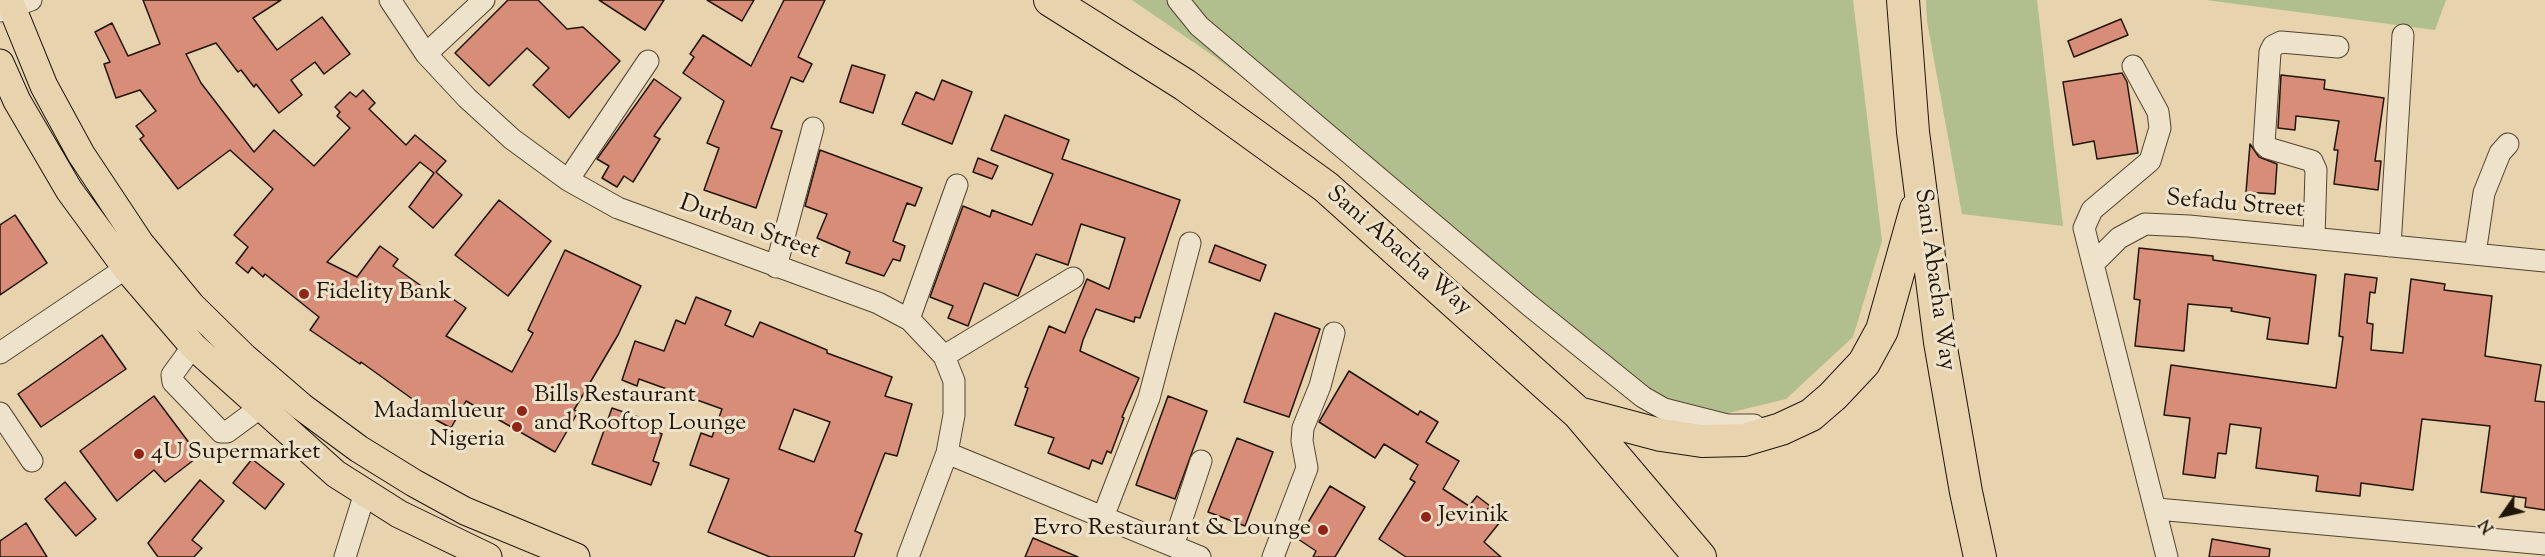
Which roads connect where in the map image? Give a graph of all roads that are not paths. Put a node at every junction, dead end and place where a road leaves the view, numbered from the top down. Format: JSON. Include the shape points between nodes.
{"nodes":[{"id":1,"x":390,"y":0,"type":"edge"},
{"id":2,"x":484,"y":0,"type":"edge"},
{"id":3,"x":1050,"y":0,"type":"edge"},
{"id":4,"x":1178,"y":0,"type":"edge"},
{"id":5,"x":1903,"y":0,"type":"edge"},
{"id":6,"x":13,"y":5,"type":"edge"},
{"id":7,"x":2403,"y":35,"type":"dead end"},
{"id":8,"x":2338,"y":47,"type":"dead end"},
{"id":9,"x":426,"y":54,"type":"junction"},
{"id":10,"x":648,"y":61,"type":"dead end"},
{"id":11,"x":0,"y":63,"type":"edge"},
{"id":12,"x":2133,"y":66,"type":"dead end"},
{"id":13,"x":813,"y":128,"type":"dead end"},
{"id":14,"x":2508,"y":144,"type":"dead end"},
{"id":15,"x":568,"y":180,"type":"junction"},
{"id":16,"x":957,"y":185,"type":"dead end"},
{"id":17,"x":1920,"y":192,"type":"junction"},
{"id":18,"x":2314,"y":238,"type":"junction"},
{"id":19,"x":1190,"y":243,"type":"dead end"},
{"id":20,"x":2391,"y":246,"type":"junction"},
{"id":21,"x":2475,"y":254,"type":"junction"},
{"id":22,"x":2545,"y":261,"type":"edge"},
{"id":23,"x":2093,"y":264,"type":"junction"},
{"id":24,"x":776,"y":267,"type":"junction"},
{"id":25,"x":126,"y":268,"type":"junction"},
{"id":26,"x":1073,"y":278,"type":"dead end"},
{"id":27,"x":909,"y":319,"type":"junction"},
{"id":28,"x":1334,"y":333,"type":"dead end"},
{"id":29,"x":193,"y":346,"type":"junction"},
{"id":30,"x":0,"y":353,"type":"edge"},
{"id":31,"x":944,"y":356,"type":"junction"},
{"id":32,"x":261,"y":407,"type":"junction"},
{"id":33,"x":0,"y":413,"type":"edge"},
{"id":34,"x":1578,"y":413,"type":"junction"},
{"id":35,"x":1790,"y":424,"type":"junction"},
{"id":36,"x":946,"y":453,"type":"junction"},
{"id":37,"x":32,"y":461,"type":"dead end"},
{"id":38,"x":1202,"y":461,"type":"dead end"},
{"id":39,"x":365,"y":493,"type":"junction"},
{"id":40,"x":2157,"y":509,"type":"junction"},
{"id":41,"x":1103,"y":517,"type":"junction"},
{"id":42,"x":2545,"y":544,"type":"edge"},
{"id":43,"x":1173,"y":546,"type":"junction"},
{"id":44,"x":345,"y":557,"type":"edge"},
{"id":45,"x":488,"y":557,"type":"edge"},
{"id":46,"x":576,"y":557,"type":"edge"},
{"id":47,"x":908,"y":557,"type":"edge"},
{"id":48,"x":1200,"y":557,"type":"edge"},
{"id":49,"x":1273,"y":557,"type":"edge"},
{"id":50,"x":1700,"y":557,"type":"edge"},
{"id":51,"x":1980,"y":557,"type":"edge"},
{"id":52,"x":2167,"y":557,"type":"edge"}],
"edges":[{"from":1,"to":9,"type":"street","name":"Durban Street"},
{"from":2,"to":9,"type":"street"},
{"from":3,"to":34,"type":"highway","name":"Sani Abacha Way","via":[[1185,85],[1326,187]]},
{"from":4,"to":35,"type":"street","via":[[1199,26],[1643,397],[1664,409],[1727,425]]},
{"from":5,"to":17,"type":"highway","name":"Sani Abacha Way"},
{"from":6,"to":46,"type":"main road","via":[[44,86],[81,154],[133,233],[192,306],[244,357],[311,414],[414,483],[465,511]]},
{"from":7,"to":20,"type":"street"},
{"from":8,"to":18,"type":"street","via":[[2281,42],[2270,52],[2264,144],[2312,161],[2316,170]]},
{"from":9,"to":15,"type":"street","name":"Durban Street","via":[[512,139]]},
{"from":10,"to":15,"type":"street"},
{"from":11,"to":25,"type":"main road","via":[[16,101],[69,190]]},
{"from":12,"to":23,"type":"street","via":[[2158,112],[2160,128],[2150,161],[2092,210],[2084,228]]},
{"from":13,"to":24,"type":"street"},
{"from":14,"to":21,"type":"street","via":[[2500,153],[2484,193]]},
{"from":15,"to":24,"type":"street","name":"Durban Street","via":[[618,208]]},
{"from":16,"to":27,"type":"street"},
{"from":17,"to":35,"type":"highway","via":[[1882,330],[1864,363],[1811,415]]},
{"from":17,"to":51,"type":"highway","name":"Sani Abacha Way","via":[[1940,342]]},
{"from":18,"to":20,"type":"street","name":"Sefadu Street"},
{"from":18,"to":23,"type":"street","name":"Sefadu Street","via":[[2145,224],[2119,238]]},
{"from":19,"to":41,"type":"street","via":[[1149,398]]},
{"from":20,"to":21,"type":"street","name":"Sefadu Street"},
{"from":21,"to":22,"type":"street","name":"Sefadu Street"},
{"from":23,"to":40,"type":"street"},
{"from":24,"to":27,"type":"street","name":"Durban Street","via":[[878,303]]},
{"from":25,"to":29,"type":"main road"},
{"from":25,"to":30,"type":"street"},
{"from":26,"to":31,"type":"street"},
{"from":27,"to":31,"type":"street","name":"Durban Street"},
{"from":28,"to":49,"type":"street","via":[[1320,386],[1303,428],[1307,468]]},
{"from":29,"to":32,"type":"main road"},
{"from":29,"to":32,"type":"street","via":[[172,375],[173,382],[221,432],[227,432]]},
{"from":31,"to":36,"type":"street","name":"Durban Street","via":[[954,381],[954,415]]},
{"from":32,"to":39,"type":"main road","via":[[336,474]]},
{"from":33,"to":37,"type":"street"},
{"from":34,"to":35,"type":"highway","via":[[1661,435],[1702,441],[1744,440]]},
{"from":34,"to":50,"type":"highway","name":"Sani Abacha Way"},
{"from":36,"to":41,"type":"street"},
{"from":36,"to":47,"type":"street","name":"Durban Street"},
{"from":38,"to":43,"type":"street"},
{"from":39,"to":44,"type":"street"},
{"from":39,"to":45,"type":"main road","via":[[452,542]]},
{"from":40,"to":42,"type":"street"},
{"from":40,"to":52,"type":"street"},
{"from":41,"to":43,"type":"street"},
{"from":43,"to":48,"type":"street"}]}
